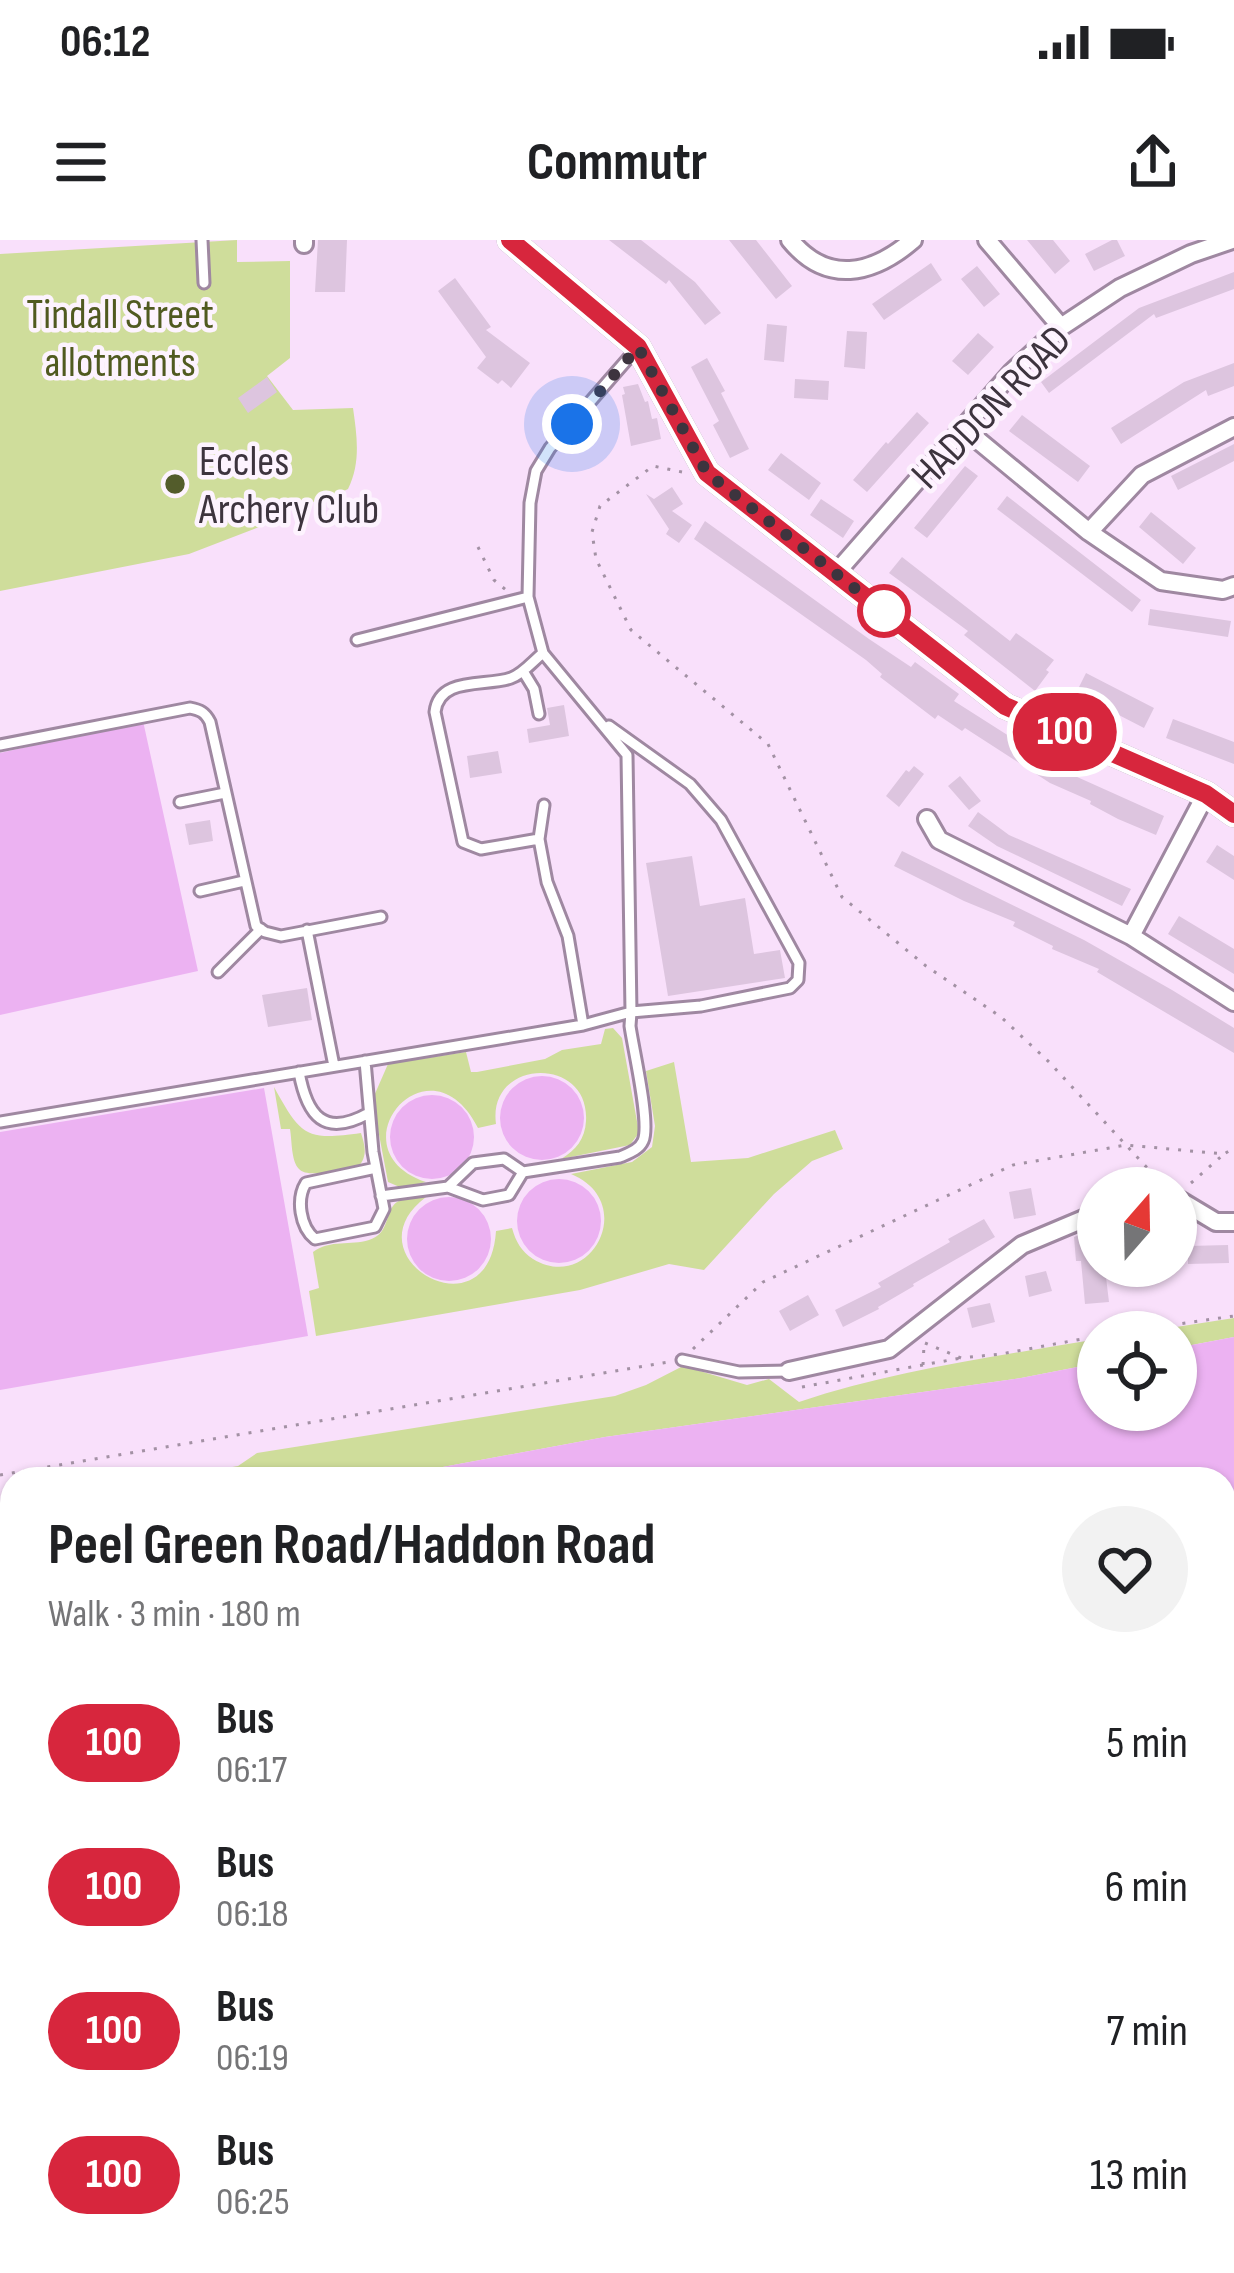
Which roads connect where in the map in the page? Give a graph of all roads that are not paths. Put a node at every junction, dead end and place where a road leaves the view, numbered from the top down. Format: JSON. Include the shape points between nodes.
{"nodes":[{"id":1,"x":202,"y":240,"type":"edge"},
{"id":2,"x":510,"y":240,"type":"edge"},
{"id":3,"x":790,"y":240,"type":"edge"},
{"id":4,"x":913,"y":240,"type":"edge"},
{"id":5,"x":988,"y":240,"type":"edge"},
{"id":6,"x":1232,"y":240,"type":"edge"},
{"id":7,"x":1190,"y":247,"type":"edge"},
{"id":8,"x":204,"y":283,"type":"dead end"},
{"id":9,"x":1061,"y":327,"type":"junction"},
{"id":10,"x":638,"y":347,"type":"junction"},
{"id":11,"x":962,"y":427,"type":"junction"},
{"id":12,"x":1234,"y":427,"type":"edge"},
{"id":13,"x":1089,"y":532,"type":"junction"},
{"id":14,"x":836,"y":574,"type":"junction"},
{"id":15,"x":1234,"y":586,"type":"edge"},
{"id":16,"x":528,"y":596,"type":"junction"},
{"id":17,"x":357,"y":640,"type":"dead end"},
{"id":18,"x":543,"y":653,"type":"junction"},
{"id":19,"x":524,"y":671,"type":"junction"},
{"id":20,"x":538,"y":714,"type":"dead end"},
{"id":21,"x":595,"y":716,"type":"junction"},
{"id":22,"x":0,"y":746,"type":"edge"},
{"id":23,"x":225,"y":793,"type":"junction"},
{"id":24,"x":1206,"y":794,"type":"junction"},
{"id":25,"x":180,"y":802,"type":"dead end"},
{"id":26,"x":544,"y":805,"type":"dead end"},
{"id":27,"x":1234,"y":814,"type":"edge"},
{"id":28,"x":927,"y":819,"type":"dead end"},
{"id":29,"x":721,"y":820,"type":"junction"},
{"id":30,"x":709,"y":833,"type":"dead end"},
{"id":31,"x":539,"y":839,"type":"junction"},
{"id":32,"x":746,"y":865,"type":"junction"},
{"id":33,"x":735,"y":874,"type":"dead end"},
{"id":34,"x":244,"y":881,"type":"junction"},
{"id":35,"x":200,"y":891,"type":"dead end"},
{"id":36,"x":381,"y":917,"type":"dead end"},
{"id":37,"x":261,"y":929,"type":"junction"},
{"id":38,"x":307,"y":930,"type":"junction"},
{"id":39,"x":1131,"y":936,"type":"junction"},
{"id":40,"x":218,"y":972,"type":"dead end"},
{"id":41,"x":1234,"y":1001,"type":"edge"},
{"id":42,"x":631,"y":1012,"type":"junction"},
{"id":43,"x":583,"y":1025,"type":"junction"},
{"id":44,"x":365,"y":1061,"type":"junction"},
{"id":45,"x":334,"y":1066,"type":"junction"},
{"id":46,"x":299,"y":1072,"type":"junction"},
{"id":47,"x":368,"y":1113,"type":"junction"},
{"id":48,"x":0,"y":1122,"type":"edge"},
{"id":49,"x":376,"y":1168,"type":"junction"},
{"id":50,"x":524,"y":1172,"type":"junction"},
{"id":51,"x":448,"y":1187,"type":"junction"},
{"id":52,"x":381,"y":1196,"type":"junction"},
{"id":53,"x":1197,"y":1211,"type":"edge"},
{"id":54,"x":1077,"y":1222,"type":"edge"},
{"id":55,"x":1234,"y":1222,"type":"edge"},
{"id":56,"x":682,"y":1360,"type":"road end"},
{"id":57,"x":790,"y":1380,"type":"joint"}],
"edges":[{"from":1,"to":8,"type":"lane"},
{"from":2,"to":10,"type":"street"},
{"from":3,"to":4,"type":"street","via":[[826,268],[846,271],[895,255]]},
{"from":5,"to":9,"type":"street"},
{"from":6,"to":7,"type":"street","name":"HADDON ROAD"},
{"from":7,"to":9,"type":"street","name":"HADDON ROAD"},
{"from":9,"to":11,"type":"street","name":"HADDON ROAD"},
{"from":10,"to":14,"type":"street","via":[[707,473]]},
{"from":10,"to":16,"type":"lane","via":[[536,472]]},
{"from":11,"to":13,"type":"street"},
{"from":11,"to":14,"type":"street","name":"HADDON ROAD"},
{"from":12,"to":13,"type":"street","via":[[1142,476]]},
{"from":13,"to":15,"type":"street","via":[[1161,581]]},
{"from":14,"to":24,"type":"street","via":[[1005,706]]},
{"from":16,"to":17,"type":"lane"},
{"from":16,"to":18,"type":"lane"},
{"from":18,"to":19,"type":"lane"},
{"from":18,"to":21,"type":"lane"},
{"from":19,"to":20,"type":"lane"},
{"from":19,"to":31,"type":"lane","via":[[444,692],[435,712],[463,842],[481,849]]},
{"from":21,"to":29,"type":"lane","via":[[690,784]]},
{"from":21,"to":42,"type":"lane","via":[[628,755]]},
{"from":22,"to":23,"type":"lane","via":[[200,710],[211,722]]},
{"from":23,"to":25,"type":"lane"},
{"from":23,"to":34,"type":"lane"},
{"from":24,"to":27,"type":"street"},
{"from":24,"to":39,"type":"street"},
{"from":26,"to":31,"type":"lane"},
{"from":28,"to":39,"type":"street","via":[[939,840]]},
{"from":29,"to":30,"type":"lane"},
{"from":29,"to":32,"type":"lane"},
{"from":31,"to":43,"type":"lane","via":[[568,935]]},
{"from":32,"to":33,"type":"lane"},
{"from":32,"to":42,"type":"lane","via":[[799,963],[795,986]]},
{"from":34,"to":35,"type":"lane"},
{"from":34,"to":37,"type":"lane"},
{"from":36,"to":38,"type":"lane"},
{"from":37,"to":38,"type":"lane","via":[[281,936]]},
{"from":37,"to":40,"type":"lane"},
{"from":38,"to":45,"type":"lane"},
{"from":39,"to":41,"type":"street"},
{"from":42,"to":43,"type":"lane"},
{"from":42,"to":50,"type":"lane","via":[[642,1144],[620,1157]]},
{"from":43,"to":44,"type":"lane"},
{"from":44,"to":45,"type":"lane"},
{"from":44,"to":47,"type":"lane"},
{"from":45,"to":46,"type":"lane"},
{"from":46,"to":47,"type":"lane","via":[[320,1119],[346,1124]]},
{"from":46,"to":48,"type":"lane"},
{"from":47,"to":49,"type":"lane"},
{"from":49,"to":52,"type":"lane"},
{"from":49,"to":52,"type":"lane","via":[[306,1183],[299,1196],[305,1229],[315,1239],[375,1227]]},
{"from":50,"to":51,"type":"lane","via":[[504,1159],[473,1163]]},
{"from":50,"to":51,"type":"lane","via":[[509,1196],[483,1200]]},
{"from":51,"to":52,"type":"lane"},
{"from":53,"to":55,"type":"street"},
{"from":54,"to":57,"type":"street","via":[[1022,1245],[889,1349]]},
{"from":56,"to":57,"type":"lane"}]}
